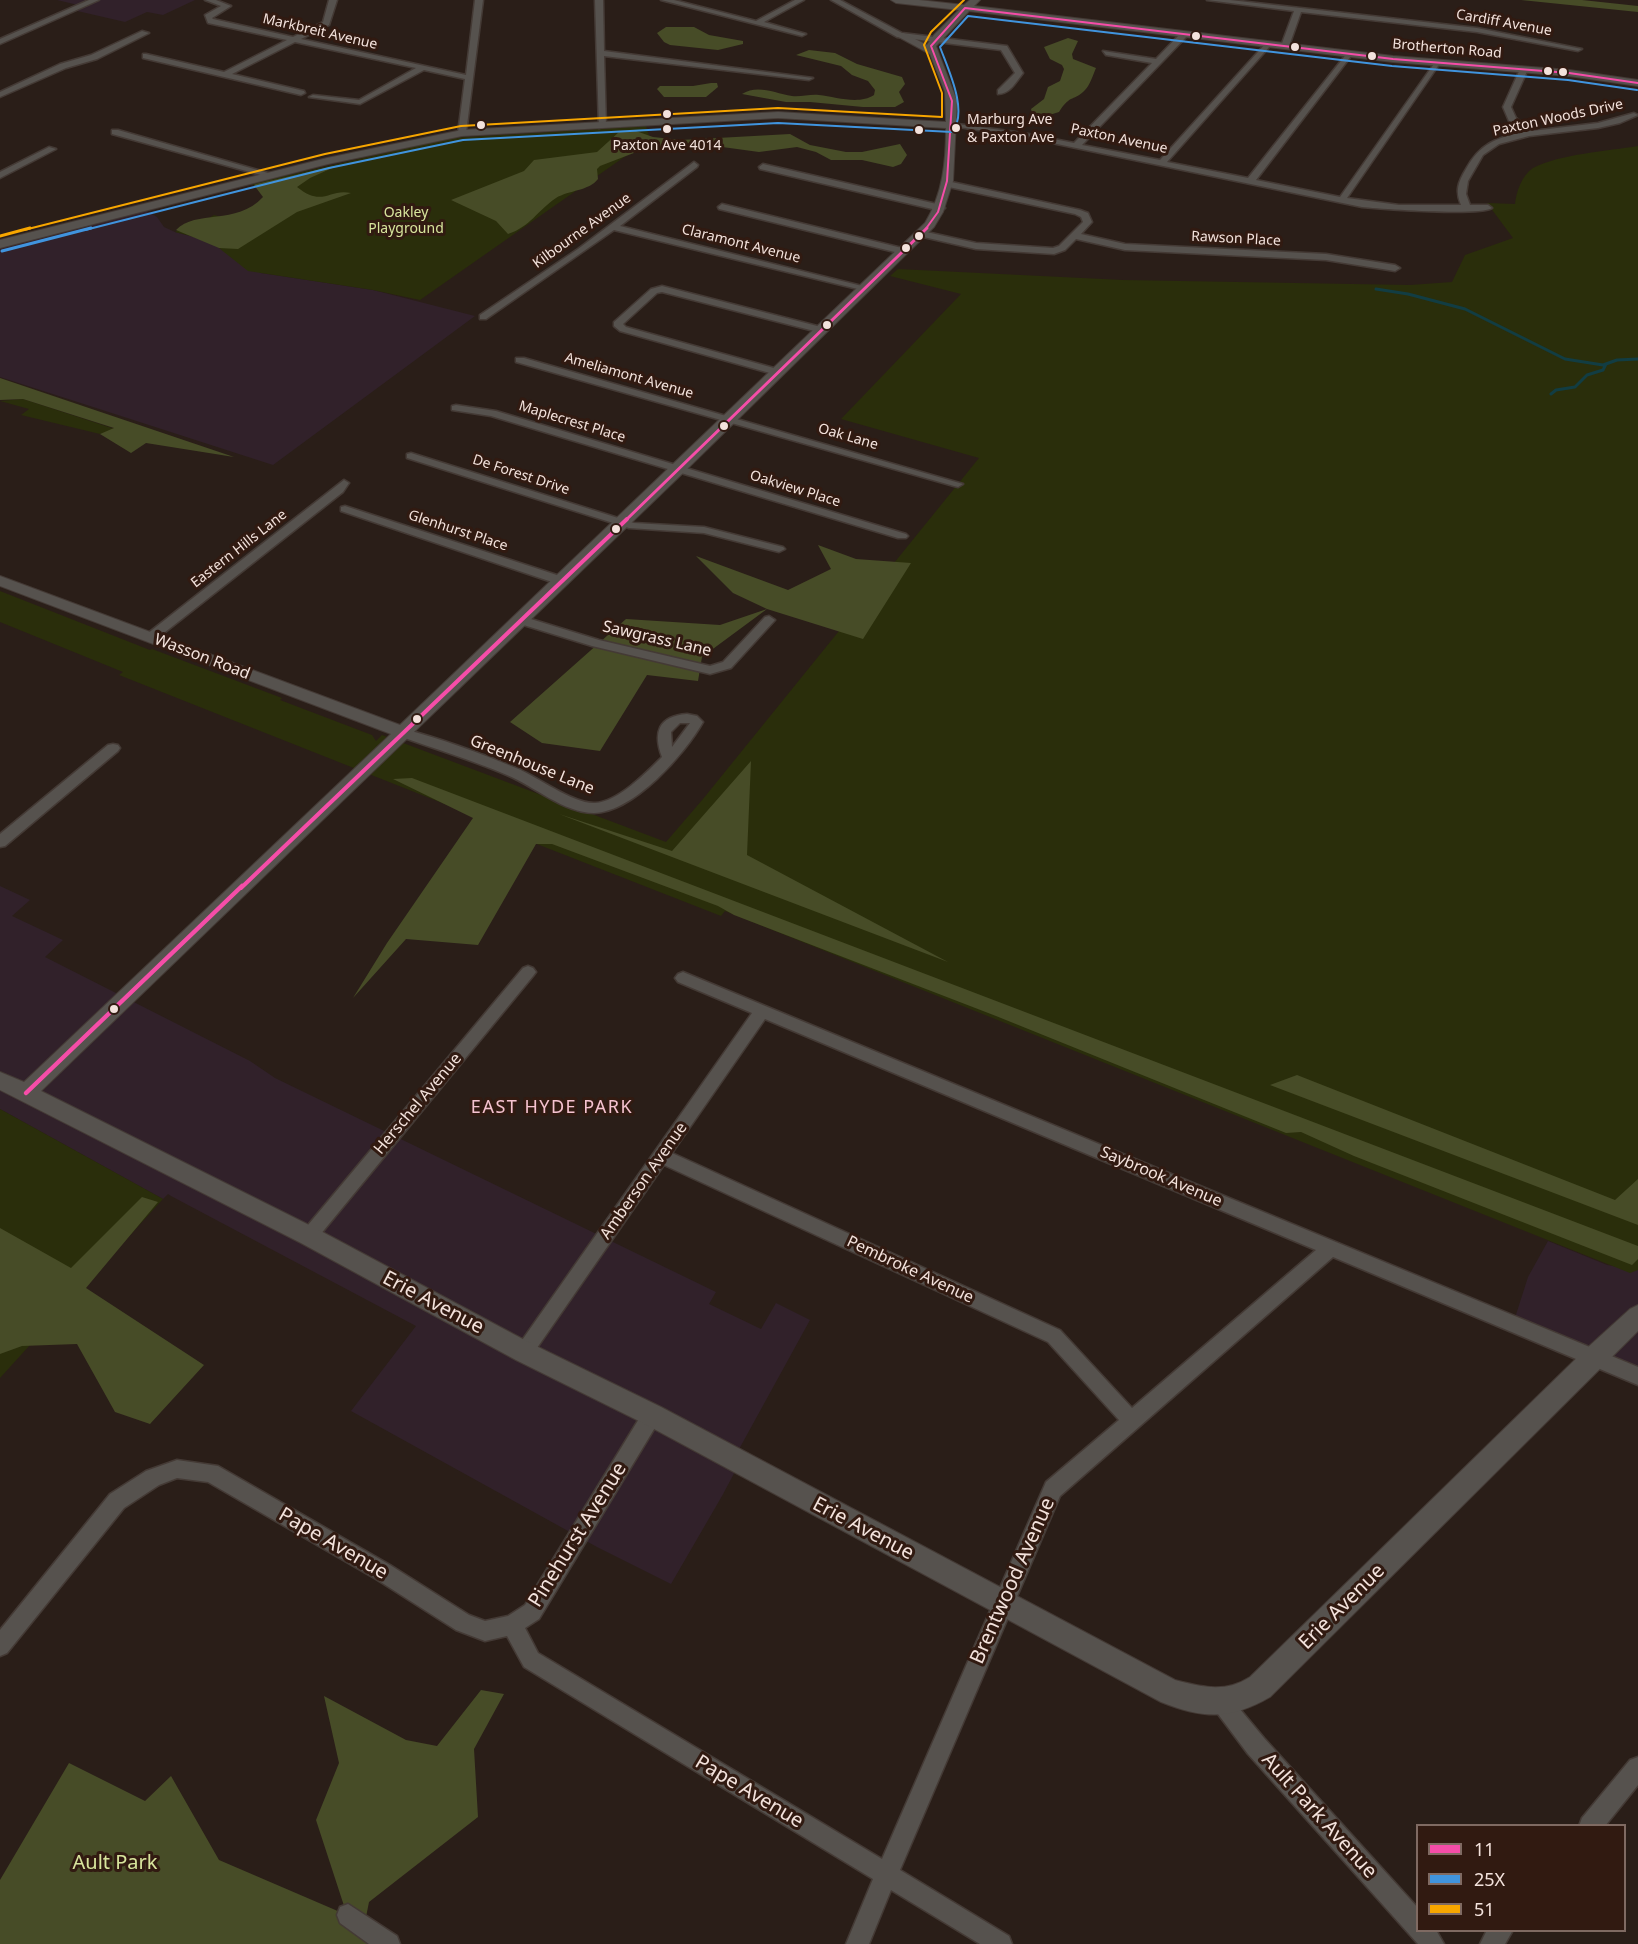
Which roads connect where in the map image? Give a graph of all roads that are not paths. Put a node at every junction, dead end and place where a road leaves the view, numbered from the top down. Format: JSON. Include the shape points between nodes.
{"nodes":[{"id":1,"x":95,"y":0,"type":"edge"},
{"id":2,"x":209,"y":0,"type":"edge"},
{"id":3,"x":333,"y":0,"type":"edge"},
{"id":4,"x":479,"y":0,"type":"edge"},
{"id":5,"x":598,"y":0,"type":"edge"},
{"id":6,"x":665,"y":0,"type":"edge"},
{"id":7,"x":800,"y":0,"type":"edge"},
{"id":8,"x":835,"y":0,"type":"edge"},
{"id":9,"x":896,"y":0,"type":"edge"},
{"id":10,"x":975,"y":0,"type":"edge"},
{"id":11,"x":1211,"y":0,"type":"edge"},
{"id":12,"x":965,"y":8,"type":"junction"},
{"id":13,"x":1298,"y":10,"type":"junction"},
{"id":14,"x":759,"y":22,"type":"junction"},
{"id":15,"x":145,"y":33,"type":"dead end"},
{"id":16,"x":802,"y":34,"type":"dead end"},
{"id":17,"x":1185,"y":34,"type":"junction"},
{"id":18,"x":900,"y":35,"type":"junction"},
{"id":19,"x":294,"y":39,"type":"junction"},
{"id":20,"x":934,"y":40,"type":"junction"},
{"id":21,"x":0,"y":42,"type":"edge"},
{"id":22,"x":1267,"y":44,"type":"junction"},
{"id":23,"x":1285,"y":46,"type":"junction"},
{"id":24,"x":1578,"y":49,"type":"dead end"},
{"id":25,"x":932,"y":52,"type":"junction"},
{"id":26,"x":600,"y":53,"type":"junction"},
{"id":27,"x":1106,"y":53,"type":"dead end"},
{"id":28,"x":1348,"y":54,"type":"junction"},
{"id":29,"x":146,"y":56,"type":"dead end"},
{"id":30,"x":1158,"y":63,"type":"junction"},
{"id":31,"x":1436,"y":63,"type":"junction"},
{"id":32,"x":422,"y":68,"type":"junction"},
{"id":33,"x":1524,"y":69,"type":"junction"},
{"id":34,"x":224,"y":75,"type":"junction"},
{"id":35,"x":469,"y":78,"type":"junction"},
{"id":36,"x":809,"y":78,"type":"dead end"},
{"id":37,"x":1638,"y":82,"type":"edge"},
{"id":38,"x":0,"y":84,"type":"edge"},
{"id":39,"x":16,"y":87,"type":"junction"},
{"id":40,"x":1000,"y":92,"type":"dead end"},
{"id":41,"x":302,"y":93,"type":"dead end"},
{"id":42,"x":0,"y":95,"type":"edge"},
{"id":43,"x":313,"y":97,"type":"dead end"},
{"id":44,"x":1634,"y":115,"type":"dead end"},
{"id":45,"x":950,"y":124,"type":"junction"},
{"id":46,"x":602,"y":126,"type":"junction"},
{"id":47,"x":115,"y":132,"type":"dead end"},
{"id":48,"x":462,"y":133,"type":"junction"},
{"id":49,"x":1532,"y":135,"type":"junction"},
{"id":50,"x":1076,"y":146,"type":"junction"},
{"id":51,"x":52,"y":149,"type":"dead end"},
{"id":52,"x":1162,"y":163,"type":"junction"},
{"id":53,"x":694,"y":165,"type":"dead end"},
{"id":54,"x":763,"y":167,"type":"dead end"},
{"id":55,"x":0,"y":175,"type":"edge"},
{"id":56,"x":271,"y":175,"type":"junction"},
{"id":57,"x":1250,"y":182,"type":"junction"},
{"id":58,"x":946,"y":184,"type":"junction"},
{"id":59,"x":1342,"y":200,"type":"junction"},
{"id":60,"x":722,"y":207,"type":"dead end"},
{"id":61,"x":941,"y":208,"type":"junction"},
{"id":62,"x":1467,"y":208,"type":"junction"},
{"id":63,"x":1488,"y":208,"type":"dead end"},
{"id":64,"x":613,"y":226,"type":"junction"},
{"id":65,"x":922,"y":234,"type":"junction"},
{"id":66,"x":1076,"y":236,"type":"junction"},
{"id":67,"x":0,"y":244,"type":"edge"},
{"id":68,"x":903,"y":251,"type":"junction"},
{"id":69,"x":1395,"y":268,"type":"dead end"},
{"id":70,"x":863,"y":289,"type":"junction"},
{"id":71,"x":483,"y":317,"type":"dead end"},
{"id":72,"x":822,"y":330,"type":"junction"},
{"id":73,"x":520,"y":360,"type":"dead end"},
{"id":74,"x":777,"y":372,"type":"junction"},
{"id":75,"x":456,"y":408,"type":"dead end"},
{"id":76,"x":730,"y":419,"type":"junction"},
{"id":77,"x":411,"y":456,"type":"dead end"},
{"id":78,"x":679,"y":469,"type":"junction"},
{"id":79,"x":344,"y":483,"type":"dead end"},
{"id":80,"x":958,"y":484,"type":"dead end"},
{"id":81,"x":345,"y":509,"type":"dead end"},
{"id":82,"x":622,"y":523,"type":"junction"},
{"id":83,"x":902,"y":536,"type":"dead end"},
{"id":84,"x":779,"y":549,"type":"dead end"},
{"id":85,"x":0,"y":581,"type":"edge"},
{"id":86,"x":562,"y":581,"type":"junction"},
{"id":87,"x":521,"y":620,"type":"junction"},
{"id":88,"x":769,"y":620,"type":"dead end"},
{"id":89,"x":151,"y":637,"type":"junction"},
{"id":90,"x":398,"y":739,"type":"junction"},
{"id":91,"x":113,"y":748,"type":"dead end"},
{"id":92,"x":669,"y":757,"type":"dead end"},
{"id":93,"x":0,"y":842,"type":"edge"},
{"id":94,"x":528,"y":972,"type":"dead end"},
{"id":95,"x":683,"y":978,"type":"dead end"},
{"id":96,"x":762,"y":1011,"type":"junction"},
{"id":97,"x":0,"y":1080,"type":"edge"},
{"id":98,"x":26,"y":1094,"type":"junction"},
{"id":99,"x":662,"y":1156,"type":"junction"},
{"id":100,"x":309,"y":1236,"type":"junction"},
{"id":101,"x":1331,"y":1248,"type":"junction"},
{"id":102,"x":1638,"y":1316,"type":"edge"},
{"id":103,"x":524,"y":1352,"type":"junction"},
{"id":104,"x":1594,"y":1357,"type":"junction"},
{"id":105,"x":1638,"y":1376,"type":"edge"},
{"id":106,"x":652,"y":1415,"type":"junction"},
{"id":107,"x":1132,"y":1421,"type":"junction"},
{"id":108,"x":1002,"y":1604,"type":"junction"},
{"id":109,"x":512,"y":1625,"type":"junction"},
{"id":110,"x":485,"y":1630,"type":"joint"},
{"id":111,"x":0,"y":1646,"type":"edge"},
{"id":112,"x":1222,"y":1703,"type":"junction"},
{"id":113,"x":1638,"y":1768,"type":"edge"},
{"id":114,"x":1592,"y":1824,"type":"edge"},
{"id":115,"x":887,"y":1875,"type":"junction"},
{"id":116,"x":348,"y":1915,"type":"dead end"},
{"id":117,"x":1416,"y":1924,"type":"edge"},
{"id":118,"x":1423,"y":1932,"type":"edge"},
{"id":119,"x":1500,"y":1932,"type":"edge"},
{"id":120,"x":389,"y":1944,"type":"edge"},
{"id":121,"x":857,"y":1944,"type":"edge"},
{"id":122,"x":1001,"y":1944,"type":"edge"},
{"id":123,"x":1433,"y":1944,"type":"edge"},
{"id":124,"x":1491,"y":1944,"type":"edge"}],
"edges":[{"from":1,"to":21,"type":"street"},
{"from":2,"to":19,"type":"street","name":"Markbreit Avenue","via":[[227,6],[208,20]]},
{"from":3,"to":19,"type":"street","via":[[326,23]]},
{"from":4,"to":35,"type":"street"},
{"from":5,"to":26,"type":"street"},
{"from":6,"to":14,"type":"street"},
{"from":7,"to":14,"type":"street"},
{"from":8,"to":18,"type":"street"},
{"from":9,"to":12,"type":"street","name":"Brotherton Road"},
{"from":10,"to":12,"type":"street"},
{"from":11,"to":13,"type":"street","name":"Cardiff Avenue"},
{"from":12,"to":17,"type":"street","name":"Brotherton Road"},
{"from":12,"to":20,"type":"street"},
{"from":13,"to":23,"type":"street"},
{"from":13,"to":24,"type":"street","name":"Cardiff Avenue","via":[[1477,30]]},
{"from":14,"to":16,"type":"street"},
{"from":15,"to":39,"type":"street"},
{"from":17,"to":22,"type":"street","name":"Brotherton Road"},
{"from":17,"to":30,"type":"street"},
{"from":18,"to":20,"type":"street"},
{"from":18,"to":25,"type":"street"},
{"from":19,"to":32,"type":"street","name":"Markbreit Avenue"},
{"from":19,"to":34,"type":"street"},
{"from":20,"to":25,"type":"street"},
{"from":20,"to":40,"type":"street","via":[[1004,48],[1019,73]]},
{"from":22,"to":23,"type":"street","name":"Brotherton Road"},
{"from":22,"to":52,"type":"street"},
{"from":23,"to":28,"type":"street","name":"Brotherton Road"},
{"from":25,"to":45,"type":"street","via":[[950,92]]},
{"from":26,"to":36,"type":"street"},
{"from":26,"to":46,"type":"street"},
{"from":27,"to":30,"type":"street"},
{"from":28,"to":31,"type":"street","name":"Brotherton Road"},
{"from":28,"to":57,"type":"street"},
{"from":29,"to":34,"type":"street"},
{"from":30,"to":50,"type":"street"},
{"from":31,"to":33,"type":"street","name":"Brotherton Road"},
{"from":31,"to":59,"type":"street"},
{"from":32,"to":35,"type":"street","name":"Markbreit Avenue"},
{"from":32,"to":43,"type":"street","via":[[360,102]]},
{"from":33,"to":37,"type":"street","name":"Brotherton Road"},
{"from":33,"to":49,"type":"street","via":[[1507,107],[1512,119]]},
{"from":34,"to":41,"type":"street"},
{"from":35,"to":48,"type":"street"},
{"from":38,"to":39,"type":"street"},
{"from":39,"to":42,"type":"street"},
{"from":44,"to":49,"type":"street","name":"Paxton Woods Drive","via":[[1594,126]]},
{"from":45,"to":46,"type":"street","name":"Paxton Avenue","via":[[778,115]]},
{"from":45,"to":50,"type":"street","name":"Paxton Avenue"},
{"from":45,"to":58,"type":"street"},
{"from":46,"to":48,"type":"street","name":"Paxton Avenue"},
{"from":47,"to":56,"type":"street"},
{"from":48,"to":56,"type":"street","name":"Paxton Avenue"},
{"from":49,"to":62,"type":"street","name":"Paxton Woods Drive","via":[[1498,142],[1479,154],[1460,189]]},
{"from":50,"to":52,"type":"street","name":"Paxton Avenue"},
{"from":51,"to":55,"type":"street"},
{"from":52,"to":57,"type":"street","name":"Paxton Avenue"},
{"from":53,"to":64,"type":"street","name":"Kilbourne Avenue"},
{"from":54,"to":61,"type":"street"},
{"from":56,"to":67,"type":"street","name":"Paxton Avenue"},
{"from":57,"to":59,"type":"street","name":"Paxton Avenue"},
{"from":58,"to":61,"type":"street"},
{"from":58,"to":66,"type":"street","via":[[1082,213],[1088,222]]},
{"from":59,"to":62,"type":"street","name":"Paxton Avenue","via":[[1399,208]]},
{"from":60,"to":68,"type":"street"},
{"from":61,"to":65,"type":"street"},
{"from":62,"to":63,"type":"street","name":"Paxton Avenue"},
{"from":64,"to":70,"type":"street","name":"Claramont Avenue"},
{"from":64,"to":71,"type":"street","name":"Kilbourne Avenue"},
{"from":65,"to":66,"type":"street","via":[[976,246],[1049,251],[1060,250]]},
{"from":65,"to":68,"type":"street"},
{"from":66,"to":69,"type":"street","name":"Rawson Place","via":[[1125,247],[1326,257]]},
{"from":68,"to":70,"type":"street"},
{"from":70,"to":72,"type":"street"},
{"from":72,"to":74,"type":"street"},
{"from":72,"to":74,"type":"street","via":[[670,289],[654,291],[618,321],[617,326]]},
{"from":73,"to":76,"type":"street","name":"Ameliamont Avenue"},
{"from":74,"to":76,"type":"street"},
{"from":75,"to":78,"type":"street","name":"Maplecrest Place","via":[[492,413]]},
{"from":76,"to":78,"type":"street"},
{"from":76,"to":80,"type":"street","name":"Oak Lane"},
{"from":77,"to":82,"type":"street","name":"De Forest Drive"},
{"from":78,"to":82,"type":"street"},
{"from":78,"to":83,"type":"street","name":"Oakview Place"},
{"from":79,"to":89,"type":"street","name":"Eastern Hills Lane"},
{"from":81,"to":86,"type":"street","name":"Glenhurst Place"},
{"from":82,"to":84,"type":"street","name":"De Forest Drive","via":[[704,530]]},
{"from":82,"to":86,"type":"street"},
{"from":85,"to":89,"type":"street","name":"Wasson Road"},
{"from":86,"to":87,"type":"street"},
{"from":87,"to":88,"type":"street","name":"Sawgrass Lane","via":[[596,643],[710,670],[727,665]]},
{"from":87,"to":90,"type":"street"},
{"from":89,"to":90,"type":"street","name":"Wasson Road"},
{"from":90,"to":92,"type":"street","name":"Greenhouse Lane","via":[[523,776],[594,808],[610,806],[635,790]]},
{"from":90,"to":98,"type":"street"},
{"from":91,"to":93,"type":"street"},
{"from":94,"to":100,"type":"street","name":"Herschel Avenue"},
{"from":95,"to":96,"type":"street","name":"Saybrook Avenue"},
{"from":96,"to":99,"type":"street","name":"Amberson Avenue"},
{"from":96,"to":101,"type":"street","name":"Saybrook Avenue"},
{"from":97,"to":98,"type":"street","name":"Erie Avenue"},
{"from":98,"to":100,"type":"street","name":"Erie Avenue"},
{"from":99,"to":103,"type":"street","name":"Amberson Avenue"},
{"from":99,"to":107,"type":"street","name":"Pembroke Avenue","via":[[1054,1336]]},
{"from":100,"to":103,"type":"street","name":"Erie Avenue"},
{"from":101,"to":104,"type":"street","name":"Saybrook Avenue"},
{"from":101,"to":107,"type":"street","name":"Brentwood Avenue"},
{"from":102,"to":104,"type":"street","name":"Erie Avenue"},
{"from":103,"to":106,"type":"street","name":"Erie Avenue"},
{"from":104,"to":105,"type":"street","name":"Saybrook Avenue"},
{"from":104,"to":112,"type":"street","name":"Erie Avenue","via":[[1274,1675],[1243,1699]]},
{"from":106,"to":108,"type":"street","name":"Erie Avenue"},
{"from":106,"to":109,"type":"street","name":"Pinehurst Avenue","via":[[532,1612]]},
{"from":107,"to":108,"type":"street","name":"Brentwood Avenue","via":[[1053,1489]]},
{"from":108,"to":112,"type":"street","name":"Erie Avenue","via":[[1171,1692]]},
{"from":108,"to":115,"type":"street","name":"Brentwood Avenue"},
{"from":109,"to":110,"type":"street","name":"Pinehurst Avenue"},
{"from":109,"to":115,"type":"street","name":"Pape Avenue","via":[[531,1660]]},
{"from":110,"to":111,"type":"street","name":"Pape Avenue","via":[[463,1623],[211,1473],[177,1468],[117,1501]]},
{"from":112,"to":117,"type":"street","name":"Ault Park Avenue"},
{"from":113,"to":114,"type":"street"},
{"from":115,"to":121,"type":"street","name":"Brentwood Avenue"},
{"from":115,"to":122,"type":"street","name":"Pape Avenue"},
{"from":116,"to":120,"type":"street"},
{"from":118,"to":123,"type":"street"},
{"from":119,"to":124,"type":"street"}]}
